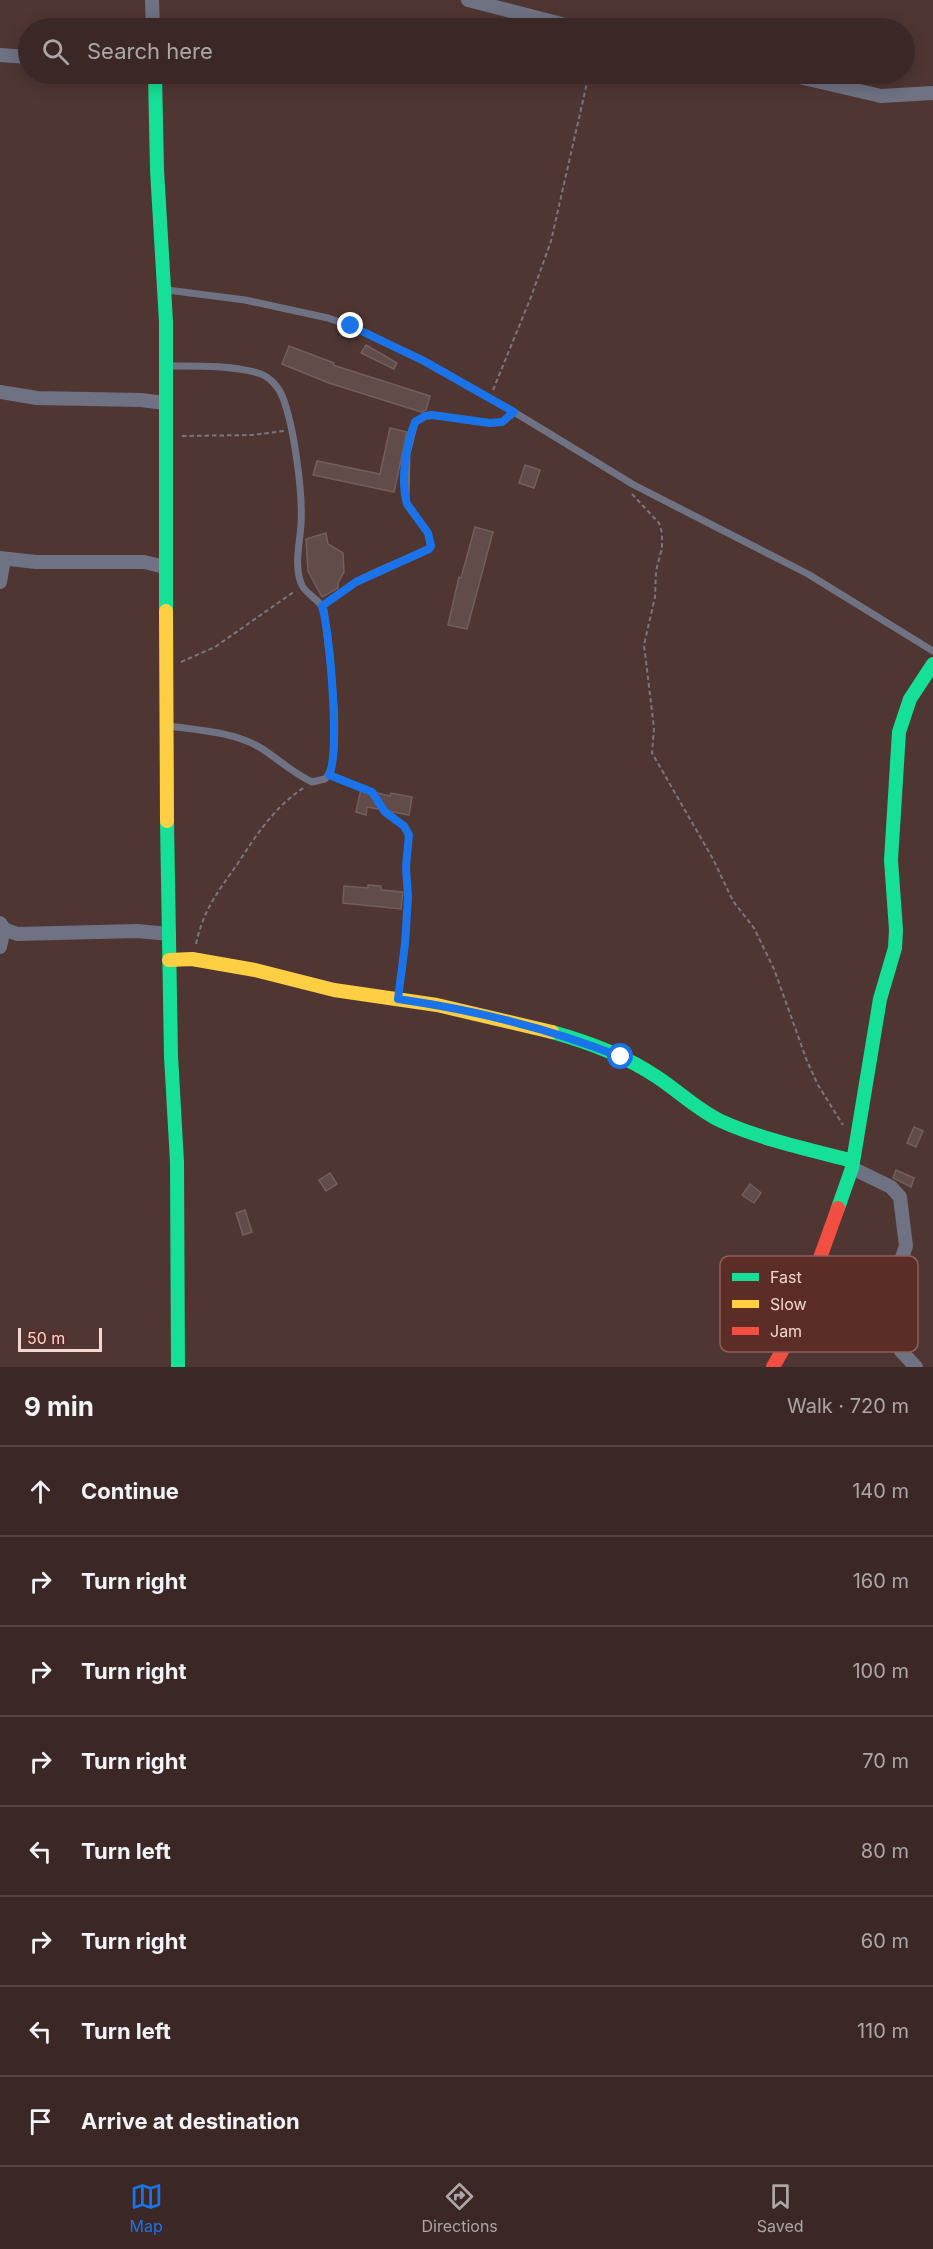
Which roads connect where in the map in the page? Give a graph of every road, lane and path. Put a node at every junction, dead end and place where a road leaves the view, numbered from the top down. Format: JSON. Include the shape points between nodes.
{"nodes":[{"id":1,"x":152,"y":0,"type":"edge"},
{"id":2,"x":468,"y":0,"type":"edge"},
{"id":3,"x":153,"y":18,"type":"edge"},
{"id":4,"x":538,"y":18,"type":"edge"},
{"id":5,"x":0,"y":55,"type":"edge"},
{"id":6,"x":18,"y":56,"type":"edge"},
{"id":7,"x":154,"y":84,"type":"edge"},
{"id":8,"x":587,"y":84,"type":"edge"},
{"id":9,"x":829,"y":84,"type":"edge"},
{"id":10,"x":933,"y":93,"type":"edge"},
{"id":11,"x":164,"y":289,"type":"junction"},
{"id":12,"x":166,"y":366,"type":"junction"},
{"id":13,"x":0,"y":392,"type":"edge"},
{"id":14,"x":490,"y":399,"type":"junction"},
{"id":15,"x":165,"y":403,"type":"junction"},
{"id":16,"x":514,"y":412,"type":"junction"},
{"id":17,"x":290,"y":430,"type":"junction"},
{"id":18,"x":165,"y":440,"type":"junction"},
{"id":19,"x":625,"y":489,"type":"dead end"},
{"id":20,"x":2,"y":559,"type":"edge"},
{"id":21,"x":165,"y":567,"type":"junction"},
{"id":22,"x":0,"y":582,"type":"edge"},
{"id":23,"x":303,"y":586,"type":"junction"},
{"id":24,"x":322,"y":606,"type":"junction"},
{"id":25,"x":933,"y":651,"type":"edge"},
{"id":26,"x":933,"y":664,"type":"edge"},
{"id":27,"x":166,"y":670,"type":"junction"},
{"id":28,"x":166,"y":725,"type":"junction"},
{"id":29,"x":329,"y":775,"type":"junction"},
{"id":30,"x":312,"y":782,"type":"junction"},
{"id":31,"x":2,"y":926,"type":"edge"},
{"id":32,"x":169,"y":934,"type":"junction"},
{"id":33,"x":0,"y":947,"type":"edge"},
{"id":34,"x":192,"y":959,"type":"junction"},
{"id":35,"x":169,"y":960,"type":"junction"},
{"id":36,"x":398,"y":999,"type":"junction"},
{"id":37,"x":843,"y":1126,"type":"dead end"},
{"id":38,"x":853,"y":1165,"type":"junction"},
{"id":39,"x":820,"y":1256,"type":"edge"},
{"id":40,"x":903,"y":1256,"type":"edge"},
{"id":41,"x":782,"y":1352,"type":"edge"},
{"id":42,"x":902,"y":1352,"type":"edge"},
{"id":43,"x":178,"y":1367,"type":"edge"},
{"id":44,"x":773,"y":1367,"type":"edge"},
{"id":45,"x":916,"y":1367,"type":"edge"}],
"edges":[{"from":1,"to":3,"type":"street"},
{"from":2,"to":4,"type":"street"},
{"from":5,"to":6,"type":"street"},
{"from":7,"to":11,"type":"street"},
{"from":8,"to":14,"type":"path","via":[[551,241]]},
{"from":9,"to":10,"type":"street","via":[[881,96]]},
{"from":11,"to":12,"type":"street"},
{"from":11,"to":14,"type":"lane","via":[[245,300],[328,318],[393,345]]},
{"from":12,"to":15,"type":"street"},
{"from":12,"to":17,"type":"lane","via":[[212,366],[259,373],[280,392]]},
{"from":13,"to":15,"type":"street","via":[[38,398]]},
{"from":14,"to":16,"type":"lane"},
{"from":15,"to":18,"type":"street"},
{"from":16,"to":24,"type":"lane","via":[[502,422],[432,415],[415,422],[407,454],[406,498],[428,533],[431,546],[356,582]]},
{"from":16,"to":25,"type":"lane","via":[[634,485],[808,574]]},
{"from":17,"to":18,"type":"path","via":[[252,435],[188,434]]},
{"from":17,"to":23,"type":"lane","via":[[301,510],[298,567]]},
{"from":18,"to":21,"type":"street"},
{"from":19,"to":37,"type":"path","via":[[659,523],[663,533],[644,645],[654,728],[652,753],[733,901],[759,938],[807,1061]]},
{"from":20,"to":21,"type":"street","via":[[144,562]]},
{"from":20,"to":22,"type":"street"},
{"from":21,"to":27,"type":"street"},
{"from":23,"to":24,"type":"lane"},
{"from":23,"to":27,"type":"path","via":[[215,647]]},
{"from":24,"to":29,"type":"lane","via":[[335,723]]},
{"from":26,"to":38,"type":"street","via":[[910,699],[899,732],[891,861],[895,948],[880,999]]},
{"from":27,"to":28,"type":"street"},
{"from":28,"to":30,"type":"lane","via":[[238,738]]},
{"from":28,"to":32,"type":"street"},
{"from":29,"to":30,"type":"lane","via":[[320,782]]},
{"from":29,"to":36,"type":"path","via":[[372,792],[385,812],[404,826],[409,835],[405,944]]},
{"from":30,"to":34,"type":"path","via":[[271,815],[221,884],[211,900]]},
{"from":31,"to":32,"type":"street","via":[[17,934],[137,930]]},
{"from":31,"to":33,"type":"street"},
{"from":32,"to":35,"type":"street"},
{"from":34,"to":35,"type":"street"},
{"from":34,"to":36,"type":"street","via":[[334,990]]},
{"from":35,"to":43,"type":"street","via":[[177,1162]]},
{"from":36,"to":38,"type":"street","via":[[505,1019],[578,1039],[655,1075],[720,1121]]},
{"from":38,"to":39,"type":"street"},
{"from":38,"to":40,"type":"street","via":[[891,1187],[900,1197],[906,1246]]},
{"from":41,"to":44,"type":"street"},
{"from":42,"to":45,"type":"street"}]}
